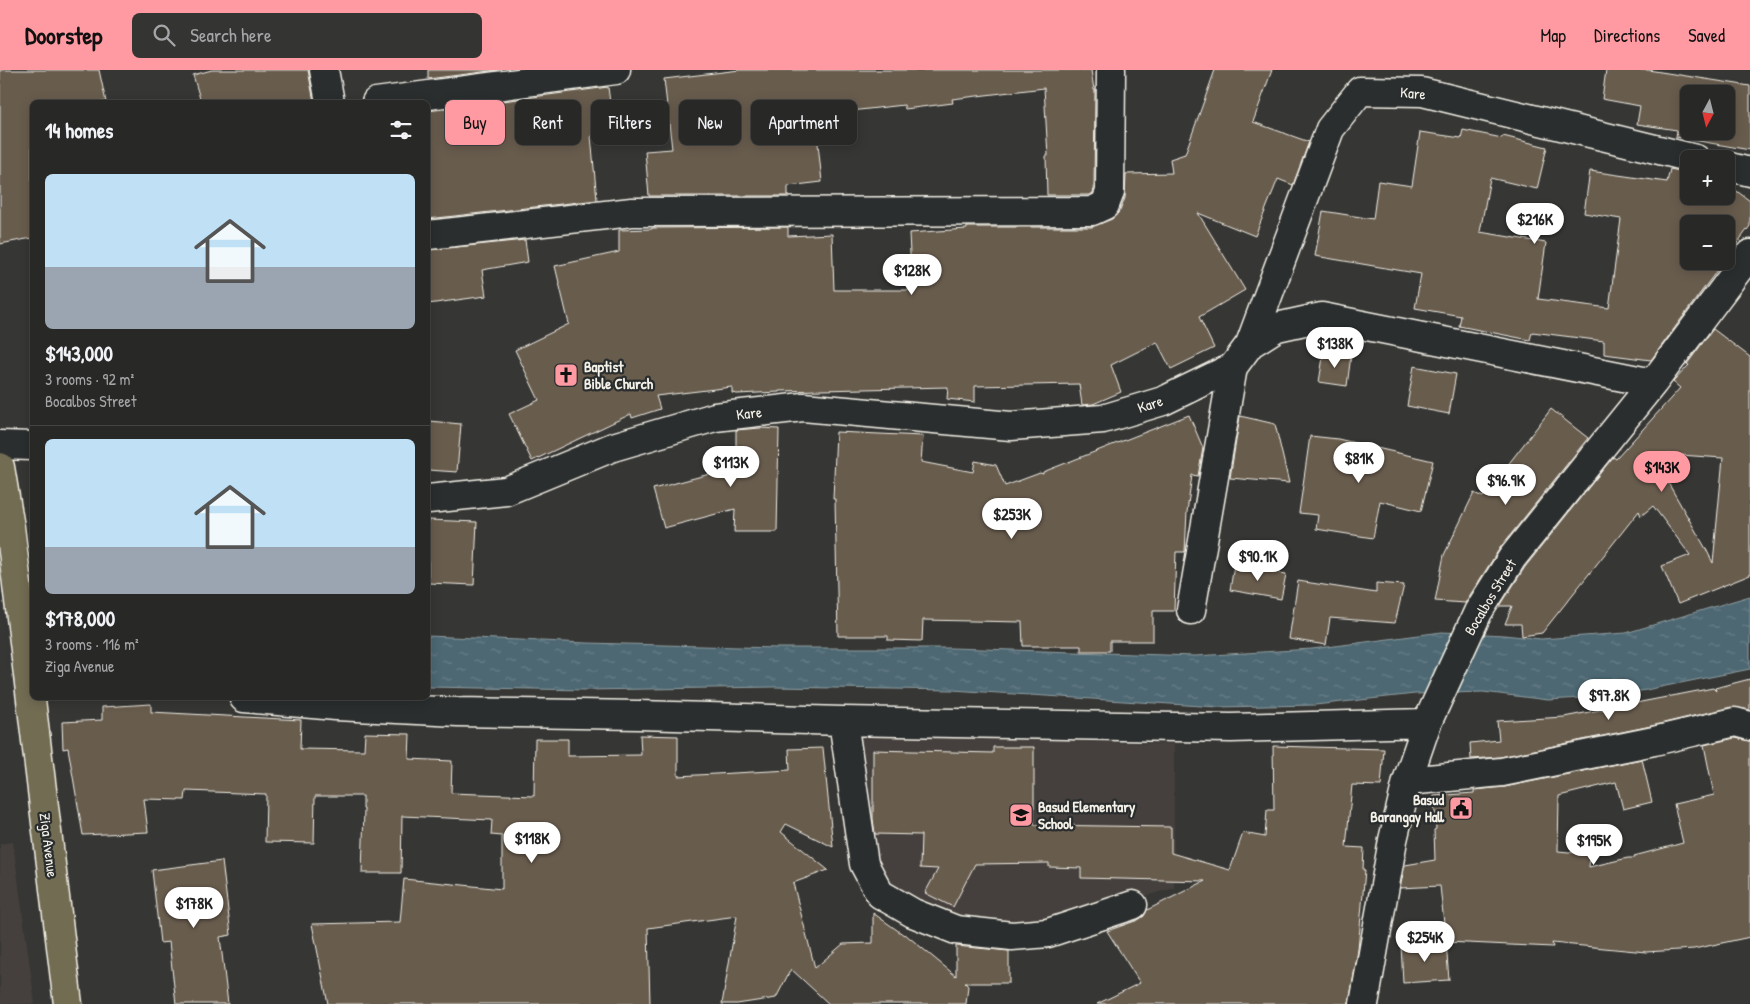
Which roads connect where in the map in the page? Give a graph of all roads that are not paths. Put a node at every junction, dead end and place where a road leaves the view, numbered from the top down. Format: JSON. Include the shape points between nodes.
{"nodes":[{"id":1,"x":324,"y":70,"type":"edge"},
{"id":2,"x":616,"y":70,"type":"edge"},
{"id":3,"x":1111,"y":70,"type":"edge"},
{"id":4,"x":330,"y":100,"type":"edge"},
{"id":5,"x":391,"y":100,"type":"edge"},
{"id":6,"x":1680,"y":155,"type":"edge"},
{"id":7,"x":1735,"y":168,"type":"edge"},
{"id":8,"x":1750,"y":172,"type":"edge"},
{"id":9,"x":430,"y":235,"type":"edge"},
{"id":10,"x":1750,"y":254,"type":"edge"},
{"id":11,"x":1250,"y":344,"type":"junction"},
{"id":12,"x":1233,"y":367,"type":"junction"},
{"id":13,"x":1652,"y":382,"type":"junction"},
{"id":14,"x":0,"y":445,"type":"edge"},
{"id":15,"x":30,"y":446,"type":"edge"},
{"id":16,"x":0,"y":467,"type":"edge"},
{"id":17,"x":430,"y":499,"type":"edge"},
{"id":18,"x":1191,"y":610,"type":"dead end"},
{"id":19,"x":30,"y":661,"type":"edge"},
{"id":20,"x":36,"y":700,"type":"edge"},
{"id":21,"x":267,"y":700,"type":"edge"},
{"id":22,"x":1429,"y":717,"type":"junction"},
{"id":23,"x":843,"y":722,"type":"junction"},
{"id":24,"x":1750,"y":726,"type":"edge"},
{"id":25,"x":1407,"y":781,"type":"junction"},
{"id":26,"x":1133,"y":905,"type":"dead end"},
{"id":27,"x":68,"y":1004,"type":"edge"},
{"id":28,"x":1364,"y":1004,"type":"edge"}],
"edges":[{"from":1,"to":4,"type":"street"},
{"from":2,"to":5,"type":"street"},
{"from":3,"to":9,"type":"street","via":[[1110,192],[1105,205],[1092,210],[632,212]]},
{"from":6,"to":11,"type":"street","name":"Kare","via":[[1422,92],[1360,91],[1330,129]]},
{"from":7,"to":8,"type":"street"},
{"from":10,"to":13,"type":"street","name":"Bocalbos Street"},
{"from":11,"to":12,"type":"street","name":"Kare"},
{"from":11,"to":13,"type":"street","via":[[1277,327],[1322,317]]},
{"from":12,"to":17,"type":"street","name":"Kare","via":[[1163,401],[1102,419],[1011,426],[803,406],[715,417],[613,447],[506,491]]},
{"from":12,"to":18,"type":"street"},
{"from":13,"to":22,"type":"street","name":"Bocalbos Street","via":[[1512,558],[1478,612]]},
{"from":14,"to":15,"type":"street"},
{"from":16,"to":19,"type":"main road","name":"Ziga Avenue"},
{"from":20,"to":27,"type":"main road","name":"Ziga Avenue"},
{"from":21,"to":23,"type":"street","via":[[448,711]]},
{"from":22,"to":23,"type":"street","via":[[1231,728]]},
{"from":22,"to":25,"type":"street","name":"Bocalbos Street"},
{"from":23,"to":26,"type":"street","via":[[864,864],[880,894],[913,913],[956,930],[1012,936],[1048,934]]},
{"from":24,"to":25,"type":"street","via":[[1735,722],[1502,772]]},
{"from":25,"to":28,"type":"street","name":"Bocalbos Street","via":[[1393,840]]}]}
